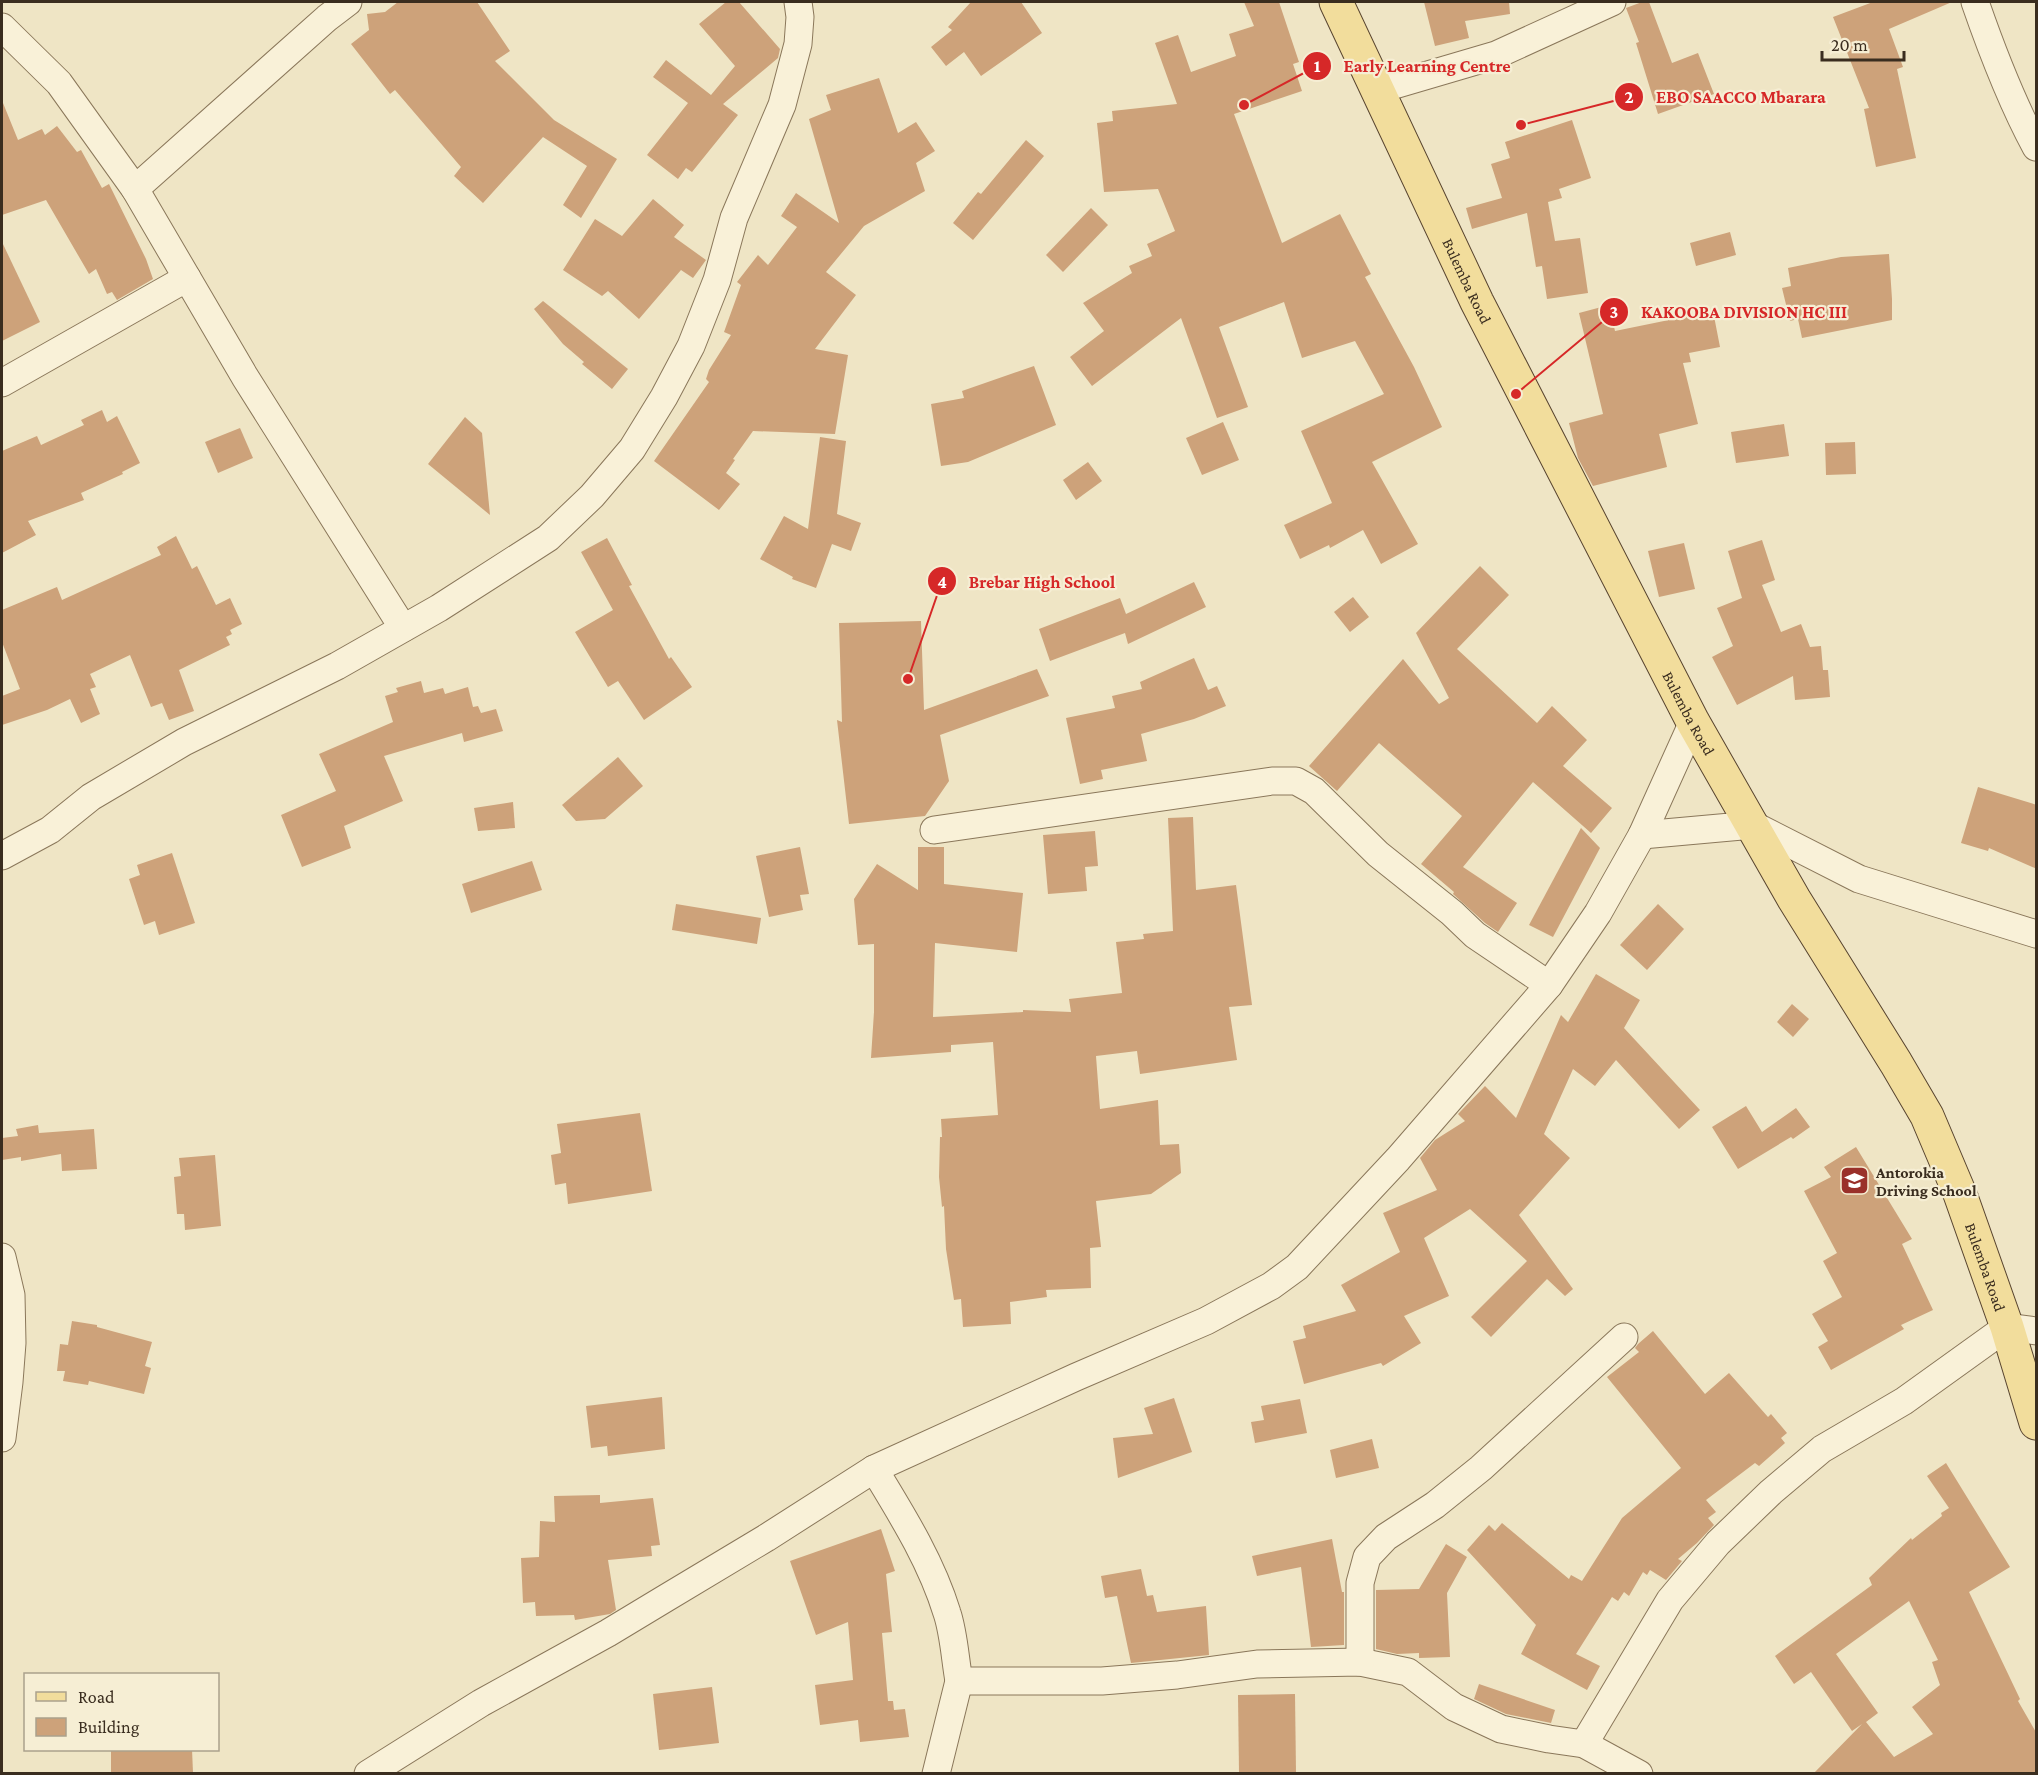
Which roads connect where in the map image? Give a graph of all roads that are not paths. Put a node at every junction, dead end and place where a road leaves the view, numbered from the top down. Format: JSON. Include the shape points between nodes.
{"nodes":[{"id":1,"x":348,"y":2,"type":"edge"},
{"id":2,"x":798,"y":2,"type":"edge"},
{"id":3,"x":1336,"y":2,"type":"edge"},
{"id":4,"x":1612,"y":2,"type":"edge"},
{"id":5,"x":1975,"y":2,"type":"edge"},
{"id":6,"x":2,"y":27,"type":"edge"},
{"id":7,"x":1377,"y":90,"type":"junction"},
{"id":8,"x":2037,"y":147,"type":"edge"},
{"id":9,"x":135,"y":189,"type":"junction"},
{"id":10,"x":187,"y":278,"type":"junction"},
{"id":11,"x":2,"y":383,"type":"edge"},
{"id":12,"x":403,"y":628,"type":"junction"},
{"id":13,"x":1693,"y":722,"type":"junction"},
{"id":14,"x":1753,"y":825,"type":"junction"},
{"id":15,"x":934,"y":831,"type":"dead end"},
{"id":16,"x":1642,"y":835,"type":"junction"},
{"id":17,"x":2,"y":856,"type":"edge"},
{"id":18,"x":2037,"y":934,"type":"edge"},
{"id":19,"x":1549,"y":985,"type":"junction"},
{"id":20,"x":2,"y":1257,"type":"edge"},
{"id":21,"x":2022,"y":1329,"type":"edge"},
{"id":22,"x":1624,"y":1337,"type":"dead end"},
{"id":23,"x":2037,"y":1423,"type":"edge"},
{"id":24,"x":2,"y":1438,"type":"edge"},
{"id":25,"x":874,"y":1469,"type":"junction"},
{"id":26,"x":1360,"y":1662,"type":"junction"},
{"id":27,"x":959,"y":1681,"type":"junction"},
{"id":28,"x":1584,"y":1744,"type":"junction"},
{"id":29,"x":368,"y":1773,"type":"edge"},
{"id":30,"x":936,"y":1773,"type":"edge"},
{"id":31,"x":1639,"y":1773,"type":"edge"}],
"edges":[{"from":1,"to":9,"type":"street"},
{"from":2,"to":12,"type":"street","via":[[798,44],[782,105],[734,218],[717,280],[692,346],[632,449],[592,496],[548,538]]},
{"from":3,"to":7,"type":"main road","name":"Bulemba Road"},
{"from":4,"to":7,"type":"street","via":[[1496,55]]},
{"from":5,"to":8,"type":"street","via":[[2005,80]]},
{"from":6,"to":9,"type":"street","via":[[59,83]]},
{"from":7,"to":13,"type":"main road","name":"Bulemba Road","via":[[1476,302]]},
{"from":9,"to":10,"type":"street"},
{"from":10,"to":11,"type":"street"},
{"from":10,"to":12,"type":"street"},
{"from":12,"to":17,"type":"street","via":[[337,666],[184,742],[91,797],[50,830]]},
{"from":13,"to":14,"type":"main road","name":"Bulemba Road"},
{"from":13,"to":16,"type":"street"},
{"from":14,"to":16,"type":"street"},
{"from":14,"to":18,"type":"street","via":[[1859,879]]},
{"from":14,"to":21,"type":"main road","name":"Bulemba Road","via":[[1927,1116]]},
{"from":15,"to":19,"type":"street","via":[[1272,781],[1296,781],[1314,791],[1378,854],[1475,935]]},
{"from":16,"to":19,"type":"street","via":[[1598,913]]},
{"from":19,"to":25,"type":"street","via":[[1398,1159],[1297,1267],[1271,1286],[1206,1321]]},
{"from":20,"to":24,"type":"street","via":[[11,1295],[12,1333]]},
{"from":21,"to":23,"type":"main road","name":"Bulemba Road"},
{"from":21,"to":28,"type":"street","via":[[1822,1449],[1771,1492],[1718,1543],[1670,1600]]},
{"from":22,"to":26,"type":"street","via":[[1481,1468],[1386,1537],[1367,1557],[1360,1583]]},
{"from":25,"to":27,"type":"street","via":[[932,1572],[948,1615]]},
{"from":25,"to":29,"type":"street","via":[[608,1633],[481,1703]]},
{"from":26,"to":27,"type":"street","via":[[1257,1664],[1102,1681]]},
{"from":26,"to":28,"type":"street","via":[[1407,1672],[1454,1707],[1501,1729]]},
{"from":27,"to":30,"type":"street"},
{"from":28,"to":31,"type":"street"}]}
